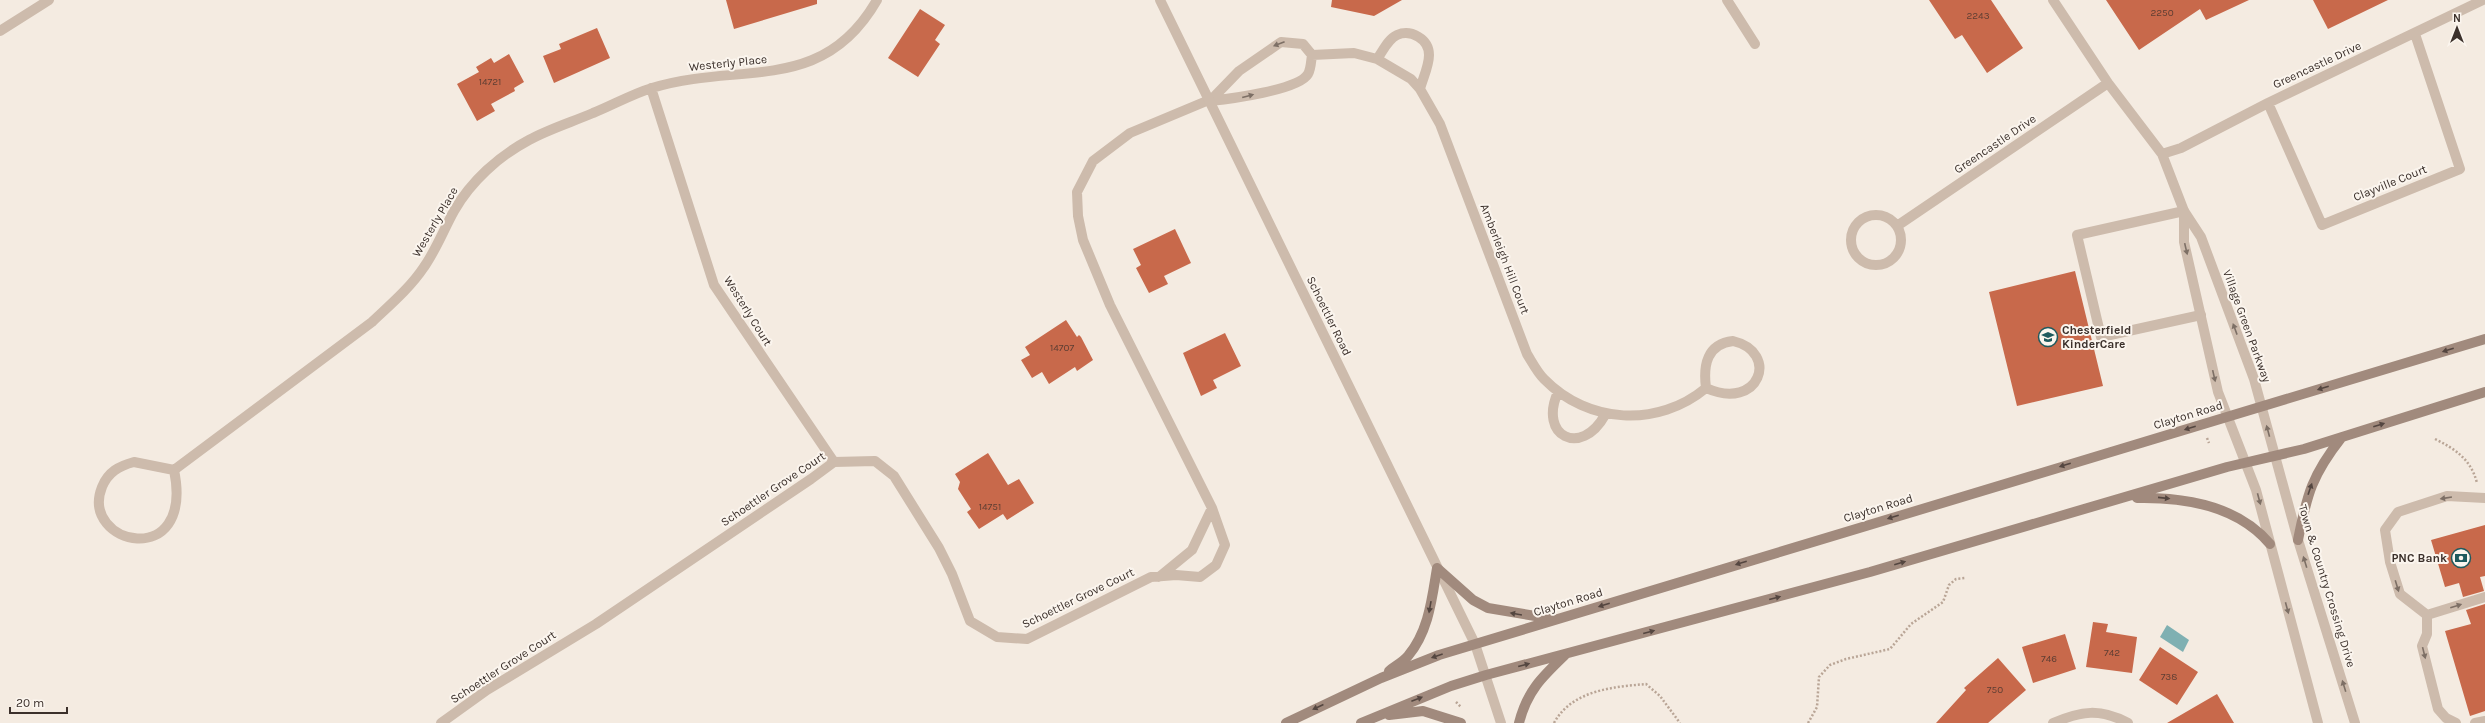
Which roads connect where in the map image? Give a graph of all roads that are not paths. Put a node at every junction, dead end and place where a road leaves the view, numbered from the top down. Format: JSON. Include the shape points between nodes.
{"nodes":[{"id":1,"x":48,"y":0,"type":"edge"},
{"id":2,"x":877,"y":0,"type":"edge"},
{"id":3,"x":1160,"y":0,"type":"edge"},
{"id":4,"x":1727,"y":0,"type":"edge"},
{"id":5,"x":2053,"y":0,"type":"edge"},
{"id":6,"x":2483,"y":0,"type":"edge"},
{"id":7,"x":0,"y":31,"type":"edge"},
{"id":8,"x":2415,"y":34,"type":"junction"},
{"id":9,"x":1755,"y":44,"type":"dead end"},
{"id":10,"x":1312,"y":55,"type":"junction"},
{"id":11,"x":1377,"y":59,"type":"junction"},
{"id":12,"x":2108,"y":83,"type":"junction"},
{"id":13,"x":652,"y":88,"type":"junction"},
{"id":14,"x":1420,"y":89,"type":"junction"},
{"id":15,"x":1209,"y":100,"type":"junction"},
{"id":16,"x":2268,"y":103,"type":"junction"},
{"id":17,"x":2162,"y":154,"type":"junction"},
{"id":18,"x":2184,"y":210,"type":"junction"},
{"id":19,"x":1897,"y":226,"type":"junction"},
{"id":20,"x":2201,"y":315,"type":"junction"},
{"id":21,"x":2485,"y":339,"type":"edge"},
{"id":22,"x":1706,"y":388,"type":"junction"},
{"id":23,"x":1558,"y":392,"type":"junction"},
{"id":24,"x":2485,"y":392,"type":"edge"},
{"id":25,"x":2261,"y":406,"type":"junction"},
{"id":26,"x":1605,"y":415,"type":"junction"},
{"id":27,"x":2227,"y":416,"type":"junction"},
{"id":28,"x":2342,"y":437,"type":"junction"},
{"id":29,"x":2274,"y":456,"type":"junction"},
{"id":30,"x":834,"y":462,"type":"junction"},
{"id":31,"x":2244,"y":463,"type":"junction"},
{"id":32,"x":174,"y":470,"type":"junction"},
{"id":33,"x":2125,"y":498,"type":"junction"},
{"id":34,"x":2485,"y":498,"type":"edge"},
{"id":35,"x":1212,"y":508,"type":"junction"},
{"id":36,"x":2298,"y":540,"type":"junction"},
{"id":37,"x":2270,"y":544,"type":"junction"},
{"id":38,"x":1437,"y":568,"type":"junction"},
{"id":39,"x":1159,"y":577,"type":"junction"},
{"id":40,"x":2485,"y":597,"type":"edge"},
{"id":41,"x":2427,"y":615,"type":"junction"},
{"id":42,"x":1555,"y":620,"type":"junction"},
{"id":43,"x":1475,"y":644,"type":"junction"},
{"id":44,"x":1566,"y":655,"type":"junction"},
{"id":45,"x":1486,"y":675,"type":"junction"},
{"id":46,"x":1381,"y":678,"type":"junction"},
{"id":47,"x":1381,"y":713,"type":"junction"},
{"id":48,"x":2485,"y":721,"type":"edge"},
{"id":49,"x":441,"y":723,"type":"edge"},
{"id":50,"x":1286,"y":723,"type":"edge"},
{"id":51,"x":1361,"y":723,"type":"edge"},
{"id":52,"x":1461,"y":723,"type":"edge"},
{"id":53,"x":1501,"y":723,"type":"edge"},
{"id":54,"x":1519,"y":723,"type":"edge"},
{"id":55,"x":2053,"y":723,"type":"edge"},
{"id":56,"x":2128,"y":723,"type":"edge"},
{"id":57,"x":2318,"y":723,"type":"edge"},
{"id":58,"x":2355,"y":723,"type":"edge"},
{"id":59,"x":2456,"y":723,"type":"edge"},
{"id":60,"x":2474,"y":723,"type":"edge"}],
"edges":[{"from":1,"to":7,"type":"street"},
{"from":2,"to":13,"type":"street","name":"Westerly Place","via":[[854,32],[836,48],[805,64],[788,69],[705,78]]},
{"from":3,"to":15,"type":"street","name":"Schoettler Road"},
{"from":4,"to":9,"type":"street"},
{"from":5,"to":12,"type":"street","name":"Village Green Parkway"},
{"from":6,"to":8,"type":"street","name":"Greencastle Drive"},
{"from":8,"to":16,"type":"street","name":"Greencastle Drive"},
{"from":8,"to":16,"type":"street","name":"Clayville Court","via":[[2460,169],[2322,225]]},
{"from":10,"to":11,"type":"street","name":"Amberleigh Hill Court","via":[[1354,53]]},
{"from":15,"to":10,"type":"street","one_way":true,"via":[[1242,98],[1298,83],[1308,74]]},
{"from":10,"to":15,"type":"street","one_way":true,"via":[[1303,44],[1281,42],[1239,72]]},
{"from":11,"to":14,"type":"street","name":"Amberleigh Hill Court","via":[[1411,79]]},
{"from":11,"to":14,"type":"street","via":[[1397,35],[1413,34],[1420,37],[1429,54]]},
{"from":12,"to":17,"type":"street","name":"Village Green Parkway"},
{"from":12,"to":19,"type":"street","name":"Greencastle Drive"},
{"from":13,"to":30,"type":"street","name":"Westerly Court","via":[[714,285]]},
{"from":13,"to":32,"type":"street","name":"Westerly Place","via":[[529,140],[499,160],[472,184],[455,209],[425,266],[372,322]]},
{"from":14,"to":23,"type":"street","name":"Amberleigh Hill Court","via":[[1440,124],[1527,354],[1542,378]]},
{"from":15,"to":35,"type":"street","name":"Schoettler Grove Court","via":[[1130,133],[1093,161],[1077,192],[1083,240],[1110,305]]},
{"from":15,"to":38,"type":"street","name":"Schoettler Road"},
{"from":16,"to":17,"type":"street","name":"Greencastle Drive","via":[[2181,148]]},
{"from":17,"to":18,"type":"street","name":"Village Green Parkway"},
{"from":18,"to":20,"type":"street","name":"Village Green Parkway","one_way":true,"via":[[2184,242]]},
{"from":18,"to":20,"type":"street","via":[[2077,235],[2101,337]]},
{"from":25,"to":18,"type":"street","name":"Village Green Parkway","one_way":true,"via":[[2254,379],[2201,237]]},
{"from":19,"to":19,"type":"street","via":[[1885,217],[1877,215],[1862,218],[1856,224],[1850,238],[1854,254],[1868,264],[1885,263],[1898,252],[1901,243]]},
{"from":20,"to":27,"type":"street","name":"Village Green Parkway","one_way":true,"via":[[2218,392]]},
{"from":21,"to":25,"type":"main road","name":"Clayton Road","one_way":true},
{"from":22,"to":22,"type":"street","via":[[1718,393],[1735,395],[1744,392],[1751,387],[1759,371],[1755,354],[1746,345],[1733,341],[1717,346],[1706,360]]},
{"from":22,"to":26,"type":"street","name":"Amberleigh Hill Court","via":[[1694,398],[1675,407],[1644,416]]},
{"from":23,"to":26,"type":"street","name":"Amberleigh Hill Court","via":[[1574,403]]},
{"from":23,"to":26,"type":"street","via":[[1553,404],[1552,419],[1555,427],[1566,437],[1582,438],[1589,435]]},
{"from":28,"to":24,"type":"main road","one_way":true},
{"from":25,"to":27,"type":"main road","name":"Clayton Road"},
{"from":29,"to":25,"type":"street","name":"Village Green Parkway","one_way":true},
{"from":27,"to":31,"type":"street","name":"Village Green Parkway"},
{"from":27,"to":42,"type":"main road","name":"Clayton Road","one_way":true},
{"from":28,"to":29,"type":"main road"},
{"from":36,"to":28,"type":"main road","one_way":true,"via":[[2304,505],[2312,483],[2321,463]]},
{"from":29,"to":31,"type":"main road"},
{"from":29,"to":36,"type":"street","name":"Town & Country Crossing Drive"},
{"from":30,"to":39,"type":"street","name":"Schoettler Grove Court","via":[[875,461],[894,476],[939,548],[970,621],[997,637],[1027,639],[1151,577]]},
{"from":30,"to":49,"type":"street","name":"Schoettler Grove Court","via":[[596,624],[487,690]]},
{"from":31,"to":33,"type":"main road"},
{"from":31,"to":37,"type":"street","one_way":true,"via":[[2256,490]]},
{"from":32,"to":32,"type":"street","via":[[134,462],[122,465],[112,472],[100,493],[103,517],[110,528],[134,539],[148,538],[160,533],[170,524],[176,512],[177,485]]},
{"from":33,"to":37,"type":"main road","one_way":true,"via":[[2160,498],[2218,509],[2247,523]]},
{"from":44,"to":33,"type":"main road","one_way":true,"via":[[1870,572]]},
{"from":34,"to":41,"type":"street","one_way":true,"via":[[2447,496],[2398,512],[2385,530],[2390,562],[2400,594]]},
{"from":35,"to":39,"type":"street","name":"Schoettler Grove Court","via":[[1192,550]]},
{"from":35,"to":39,"type":"street","name":"Schoettler Grove Court","via":[[1225,545],[1216,564],[1200,577]]},
{"from":58,"to":36,"type":"street","name":"Town & Country Crossing Drive","one_way":true},
{"from":37,"to":57,"type":"street","one_way":true},
{"from":42,"to":38,"type":"main road","one_way":true,"via":[[1488,608],[1473,600]]},
{"from":38,"to":43,"type":"street","name":"Schoettler Road"},
{"from":38,"to":46,"type":"main road","one_way":true,"via":[[1428,617],[1422,633],[1408,656]]},
{"from":41,"to":40,"type":"street","one_way":true},
{"from":41,"to":59,"type":"street","one_way":true,"via":[[2426,634],[2422,646],[2438,709],[2446,718]]},
{"from":42,"to":43,"type":"main road","name":"Clayton Road"},
{"from":43,"to":45,"type":"street","name":"Schoettler Road"},
{"from":43,"to":46,"type":"main road","name":"Clayton Road","one_way":true},
{"from":45,"to":44,"type":"main road","one_way":true},
{"from":44,"to":54,"type":"main road","via":[[1544,676],[1524,703]]},
{"from":47,"to":45,"type":"main road","one_way":true},
{"from":45,"to":53,"type":"street","name":"Schoettler Road"},
{"from":46,"to":50,"type":"main road","name":"Clayton Road","one_way":true},
{"from":47,"to":51,"type":"main road"},
{"from":47,"to":52,"type":"main road","via":[[1389,715],[1423,711]]},
{"from":48,"to":60,"type":"street"},
{"from":55,"to":56,"type":"street","via":[[2076,713],[2099,713],[2117,717]]}]}
